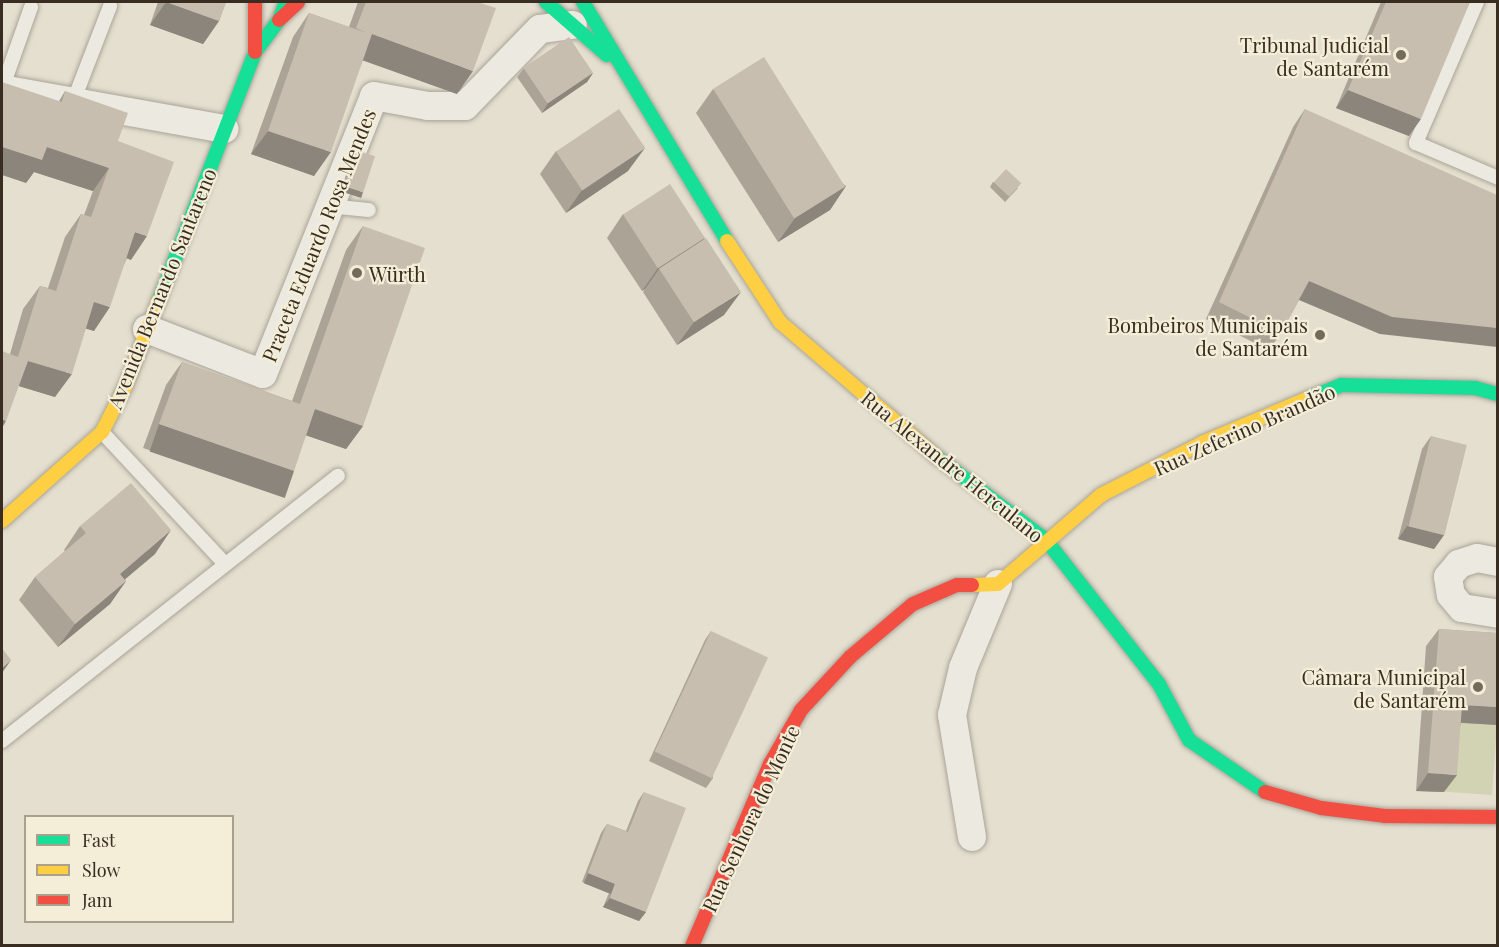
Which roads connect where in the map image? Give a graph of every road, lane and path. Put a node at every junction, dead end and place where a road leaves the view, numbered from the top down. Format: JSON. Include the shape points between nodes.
{"nodes":[{"id":1,"x":255,"y":2,"type":"edge"},
{"id":2,"x":286,"y":2,"type":"edge"},
{"id":3,"x":298,"y":2,"type":"edge"},
{"id":4,"x":546,"y":2,"type":"edge"},
{"id":5,"x":1478,"y":2,"type":"edge"},
{"id":6,"x":110,"y":6,"type":"dead end"},
{"id":7,"x":31,"y":7,"type":"dead end"},
{"id":8,"x":578,"y":13,"type":"edge"},
{"id":9,"x":279,"y":20,"type":"junction"},
{"id":10,"x":255,"y":52,"type":"junction"},
{"id":11,"x":631,"y":76,"type":"junction"},
{"id":12,"x":2,"y":89,"type":"edge"},
{"id":13,"x":74,"y":102,"type":"junction"},
{"id":14,"x":224,"y":129,"type":"junction"},
{"id":15,"x":1497,"y":178,"type":"edge"},
{"id":16,"x":328,"y":206,"type":"junction"},
{"id":17,"x":369,"y":210,"type":"dead end"},
{"id":18,"x":147,"y":329,"type":"junction"},
{"id":19,"x":1497,"y":394,"type":"edge"},
{"id":20,"x":102,"y":432,"type":"junction"},
{"id":21,"x":338,"y":476,"type":"dead end"},
{"id":22,"x":2,"y":521,"type":"edge"},
{"id":23,"x":1046,"y":540,"type":"junction"},
{"id":24,"x":1497,"y":562,"type":"edge"},
{"id":25,"x":225,"y":564,"type":"junction"},
{"id":26,"x":998,"y":584,"type":"junction"},
{"id":27,"x":1497,"y":614,"type":"edge"},
{"id":28,"x":2,"y":741,"type":"edge"},
{"id":29,"x":1497,"y":817,"type":"edge"},
{"id":30,"x":972,"y":837,"type":"dead end"},
{"id":31,"x":692,"y":945,"type":"edge"}],
"edges":[{"from":1,"to":10,"type":"main road","name":"Avenida Bernardo Santareno"},
{"from":2,"to":9,"type":"main road","name":"Avenida Bernardo Santareno"},
{"from":3,"to":9,"type":"main road"},
{"from":4,"to":8,"type":"main road","name":"Rua Alexandre Herculano"},
{"from":5,"to":15,"type":"lane","via":[[1416,143]]},
{"from":6,"to":13,"type":"lane"},
{"from":7,"to":12,"type":"lane"},
{"from":8,"to":11,"type":"main road","name":"Rua Alexandre Herculano"},
{"from":8,"to":11,"type":"main road","name":"Rua Alexandre Herculano"},
{"from":8,"to":16,"type":"street","name":"Praceta Eduardo Rosa Mendes","via":[[540,29],[465,106],[428,106],[374,96]]},
{"from":9,"to":10,"type":"main road","name":"Avenida Bernardo Santareno"},
{"from":10,"to":14,"type":"main road","name":"Avenida Bernardo Santareno"},
{"from":11,"to":23,"type":"main road","name":"Rua Alexandre Herculano","via":[[688,181],[780,322],[925,448]]},
{"from":12,"to":13,"type":"street"},
{"from":13,"to":14,"type":"street"},
{"from":14,"to":18,"type":"main road","name":"Avenida Bernardo Santareno"},
{"from":16,"to":17,"type":"lane"},
{"from":16,"to":18,"type":"street","name":"Praceta Eduardo Rosa Mendes","via":[[263,374]]},
{"from":18,"to":20,"type":"main road","name":"Avenida Bernardo Santareno","via":[[126,385]]},
{"from":19,"to":23,"type":"main road","name":"Rua Zeferino Brandão","via":[[1475,388],[1341,385],[1202,443],[1101,495]]},
{"from":20,"to":22,"type":"main road","name":"Avenida Bernardo Santareno"},
{"from":20,"to":25,"type":"lane"},
{"from":21,"to":25,"type":"lane"},
{"from":23,"to":26,"type":"main road"},
{"from":23,"to":29,"type":"main road","name":"Rua Alexandre Herculano","via":[[1159,684],[1189,740],[1263,791],[1321,808],[1385,816]]},
{"from":24,"to":27,"type":"street","via":[[1477,558],[1459,564],[1448,577],[1450,595],[1462,608]]},
{"from":25,"to":28,"type":"lane"},
{"from":26,"to":30,"type":"street","via":[[963,668],[952,715]]},
{"from":26,"to":31,"type":"main road","name":"Rua Senhora do Monte","via":[[957,585],[913,604],[850,657],[801,710],[770,764]]}]}
